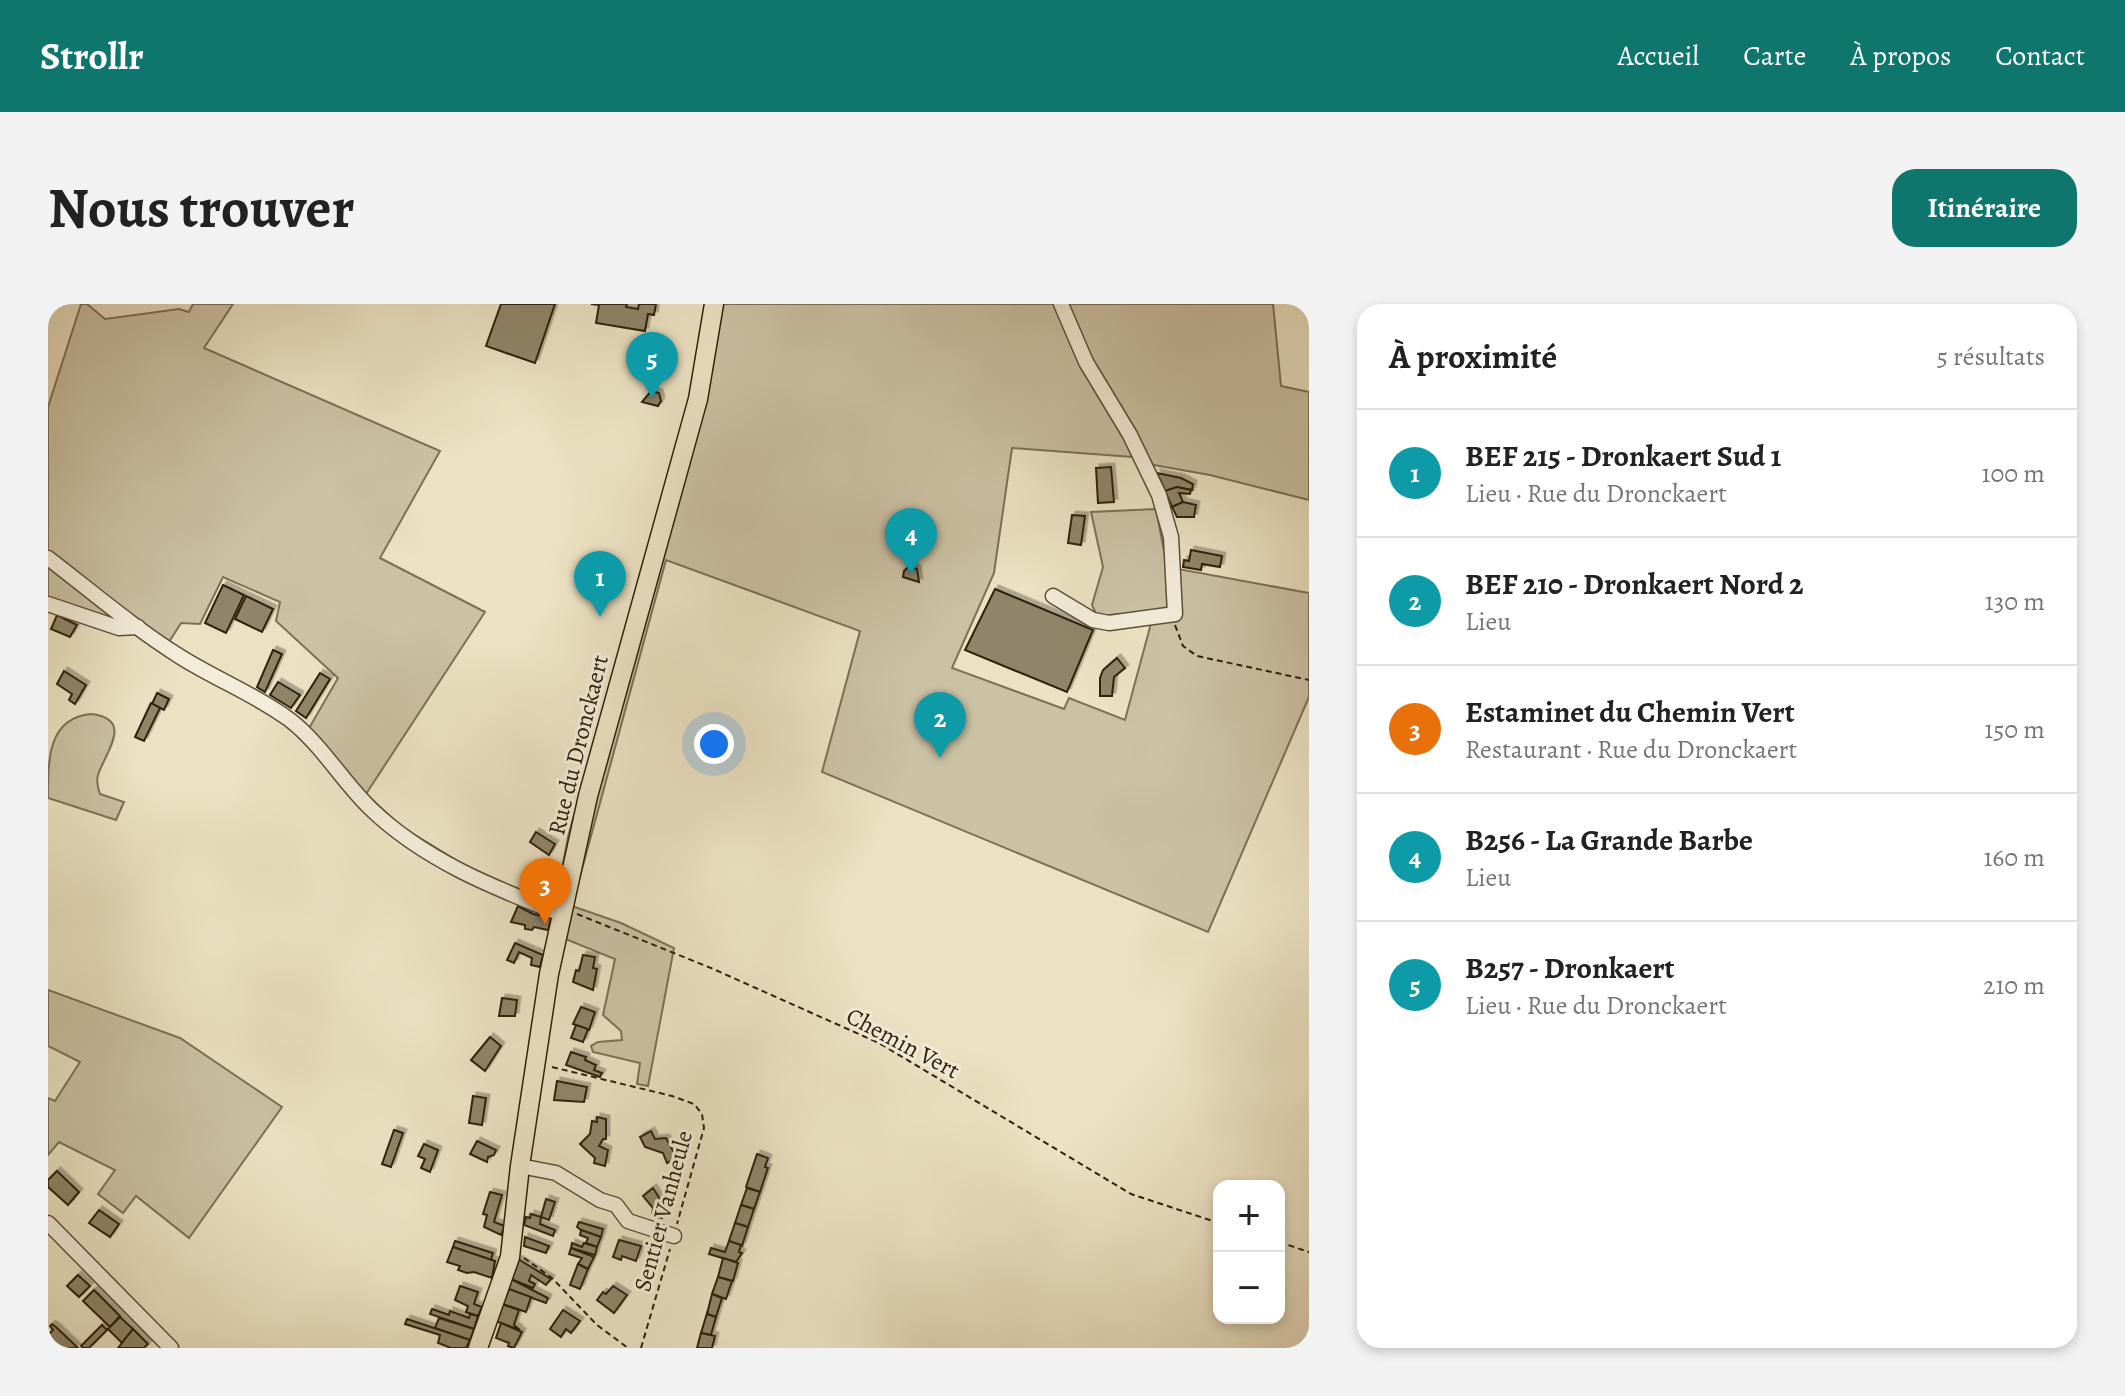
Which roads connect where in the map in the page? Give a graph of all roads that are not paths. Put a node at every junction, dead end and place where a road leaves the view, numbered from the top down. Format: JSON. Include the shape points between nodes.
{"nodes":[{"id":1,"x":714,"y":304,"type":"edge"},
{"id":2,"x":723,"y":304,"type":"edge"},
{"id":3,"x":1061,"y":304,"type":"edge"},
{"id":4,"x":698,"y":399,"type":"junction"},
{"id":5,"x":48,"y":558,"type":"edge"},
{"id":6,"x":1053,"y":596,"type":"dead end"},
{"id":7,"x":48,"y":604,"type":"edge"},
{"id":8,"x":138,"y":627,"type":"junction"},
{"id":9,"x":562,"y":912,"type":"junction"},
{"id":10,"x":520,"y":1166,"type":"junction"},
{"id":11,"x":51,"y":1229,"type":"edge"},
{"id":12,"x":674,"y":1236,"type":"road end"},
{"id":13,"x":171,"y":1348,"type":"edge"},
{"id":14,"x":478,"y":1348,"type":"edge"}],
"edges":[{"from":1,"to":4,"type":"main road","name":"Rue du Dronckaert"},
{"from":2,"to":4,"type":"main road","name":"Rue du Dronckaert"},
{"from":3,"to":6,"type":"street","via":[[1086,362],[1159,495],[1171,537],[1175,614],[1109,623],[1093,620]]},
{"from":4,"to":9,"type":"main road","name":"Rue du Dronckaert","via":[[599,749]]},
{"from":5,"to":8,"type":"street"},
{"from":7,"to":8,"type":"street","via":[[119,628]]},
{"from":8,"to":9,"type":"street","via":[[294,723],[371,809],[424,851]]},
{"from":9,"to":10,"type":"main road","name":"Rue du Dronckaert"},
{"from":10,"to":12,"type":"street","via":[[556,1173],[616,1205],[632,1223]]},
{"from":10,"to":14,"type":"main road","name":"Rue du Dronckaert","via":[[507,1269]]},
{"from":11,"to":13,"type":"street"}]}
